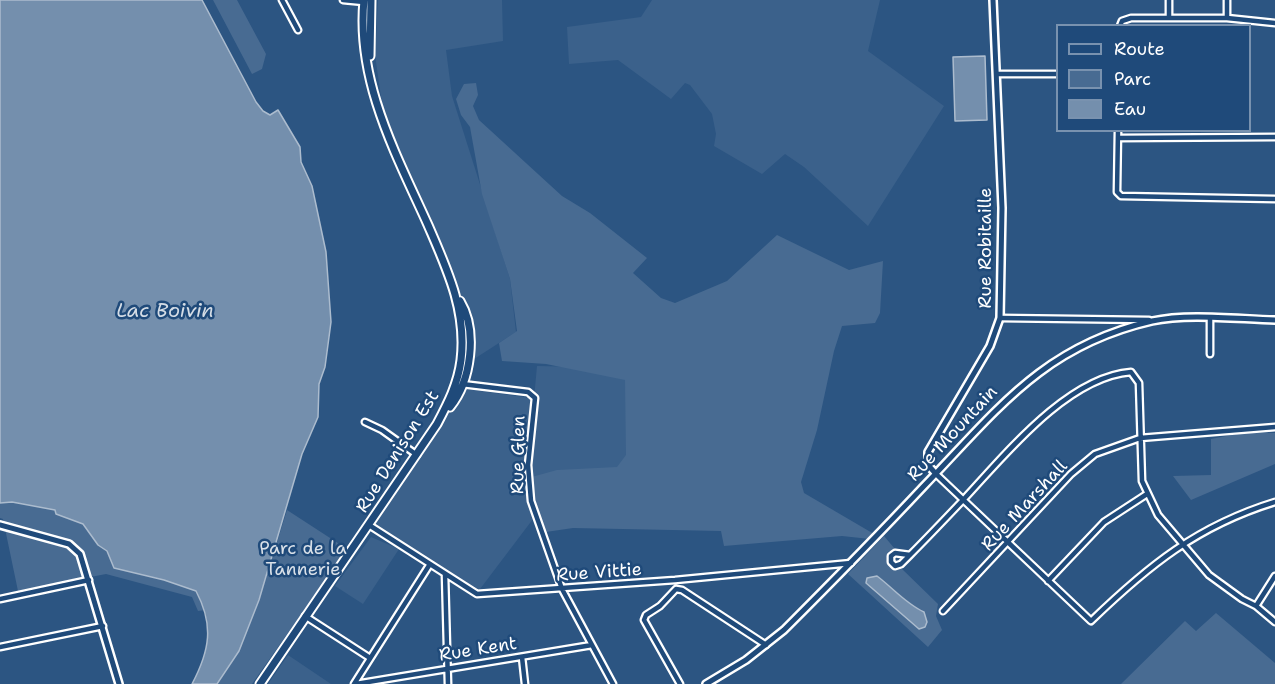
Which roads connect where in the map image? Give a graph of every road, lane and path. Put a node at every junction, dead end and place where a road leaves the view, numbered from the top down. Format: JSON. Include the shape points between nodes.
{"nodes":[{"id":1,"x":282,"y":0,"type":"edge"},
{"id":2,"x":343,"y":0,"type":"edge"},
{"id":3,"x":993,"y":0,"type":"edge"},
{"id":4,"x":1169,"y":0,"type":"edge"},
{"id":5,"x":1227,"y":0,"type":"edge"},
{"id":6,"x":367,"y":1,"type":"edge"},
{"id":7,"x":1169,"y":18,"type":"junction"},
{"id":8,"x":1227,"y":18,"type":"junction"},
{"id":9,"x":1275,"y":22,"type":"edge"},
{"id":10,"x":1121,"y":24,"type":"edge"},
{"id":11,"x":298,"y":30,"type":"dead end"},
{"id":12,"x":997,"y":74,"type":"junction"},
{"id":13,"x":1056,"y":74,"type":"edge"},
{"id":14,"x":1118,"y":132,"type":"edge"},
{"id":15,"x":1229,"y":132,"type":"edge"},
{"id":16,"x":1118,"y":138,"type":"junction"},
{"id":17,"x":1229,"y":138,"type":"junction"},
{"id":18,"x":1275,"y":138,"type":"edge"},
{"id":19,"x":1275,"y":199,"type":"edge"},
{"id":20,"x":1000,"y":318,"type":"junction"},
{"id":21,"x":1210,"y":319,"type":"junction"},
{"id":22,"x":1154,"y":320,"type":"junction"},
{"id":23,"x":1275,"y":320,"type":"edge"},
{"id":24,"x":1210,"y":354,"type":"dead end"},
{"id":25,"x":460,"y":383,"type":"junction"},
{"id":26,"x":365,"y":422,"type":"dead end"},
{"id":27,"x":1275,"y":427,"type":"edge"},
{"id":28,"x":1140,"y":438,"type":"junction"},
{"id":29,"x":417,"y":454,"type":"junction"},
{"id":30,"x":936,"y":474,"type":"junction"},
{"id":31,"x":1147,"y":494,"type":"junction"},
{"id":32,"x":963,"y":500,"type":"junction"},
{"id":33,"x":1275,"y":502,"type":"edge"},
{"id":34,"x":0,"y":525,"type":"edge"},
{"id":35,"x":369,"y":525,"type":"junction"},
{"id":36,"x":1008,"y":542,"type":"junction"},
{"id":37,"x":1183,"y":543,"type":"junction"},
{"id":38,"x":910,"y":555,"type":"dead end"},
{"id":39,"x":851,"y":563,"type":"junction"},
{"id":40,"x":430,"y":564,"type":"junction"},
{"id":41,"x":445,"y":574,"type":"junction"},
{"id":42,"x":1275,"y":576,"type":"edge"},
{"id":43,"x":89,"y":580,"type":"junction"},
{"id":44,"x":1048,"y":581,"type":"junction"},
{"id":45,"x":562,"y":590,"type":"junction"},
{"id":46,"x":0,"y":599,"type":"edge"},
{"id":47,"x":1256,"y":606,"type":"junction"},
{"id":48,"x":943,"y":611,"type":"dead end"},
{"id":49,"x":305,"y":616,"type":"junction"},
{"id":50,"x":1275,"y":622,"type":"edge"},
{"id":51,"x":103,"y":626,"type":"junction"},
{"id":52,"x":592,"y":645,"type":"junction"},
{"id":53,"x":766,"y":645,"type":"junction"},
{"id":54,"x":0,"y":647,"type":"edge"},
{"id":55,"x":522,"y":657,"type":"junction"},
{"id":56,"x":370,"y":658,"type":"junction"},
{"id":57,"x":447,"y":669,"type":"junction"},
{"id":58,"x":369,"y":683,"type":"edge"},
{"id":59,"x":119,"y":684,"type":"edge"},
{"id":60,"x":260,"y":684,"type":"edge"},
{"id":61,"x":355,"y":684,"type":"edge"},
{"id":62,"x":448,"y":684,"type":"edge"},
{"id":63,"x":525,"y":684,"type":"edge"},
{"id":64,"x":613,"y":684,"type":"edge"},
{"id":65,"x":680,"y":684,"type":"edge"},
{"id":66,"x":706,"y":684,"type":"edge"}],
"edges":[{"from":1,"to":11,"type":"street"},
{"from":2,"to":6,"type":"street"},
{"from":3,"to":12,"type":"street","name":"Rue Robitaille"},
{"from":4,"to":7,"type":"street"},
{"from":5,"to":8,"type":"street"},
{"from":6,"to":25,"type":"main road","name":"Rue Denison Est","via":[[371,77],[383,126],[464,309],[468,362]]},
{"from":7,"to":8,"type":"street"},
{"from":7,"to":10,"type":"street","via":[[1131,18]]},
{"from":8,"to":9,"type":"street"},
{"from":12,"to":13,"type":"street"},
{"from":12,"to":20,"type":"street","name":"Rue Robitaille","via":[[1002,208]]},
{"from":14,"to":16,"type":"street"},
{"from":15,"to":17,"type":"street"},
{"from":16,"to":17,"type":"street"},
{"from":16,"to":19,"type":"street","via":[[1117,192],[1121,196]]},
{"from":17,"to":18,"type":"street"},
{"from":20,"to":22,"type":"street"},
{"from":20,"to":30,"type":"street","name":"Rue Robitaille","via":[[990,346],[928,452],[928,465]]},
{"from":21,"to":22,"type":"street","name":"Rue Mountain"},
{"from":21,"to":23,"type":"street","name":"Rue Mountain"},
{"from":21,"to":24,"type":"street"},
{"from":22,"to":30,"type":"street","name":"Rue Mountain","via":[[1081,345],[1045,368],[1003,402]]},
{"from":25,"to":29,"type":"main road","name":"Rue Denison Est","via":[[455,401]]},
{"from":25,"to":45,"type":"street","name":"Rue Glen","via":[[528,392],[535,398],[528,465],[531,501]]},
{"from":26,"to":29,"type":"street"},
{"from":27,"to":28,"type":"street","name":"Rue Marshall"},
{"from":28,"to":31,"type":"street","via":[[1142,480]]},
{"from":28,"to":32,"type":"street","via":[[1139,383],[1131,372],[1108,376],[1040,419]]},
{"from":28,"to":36,"type":"street","name":"Rue Marshall","via":[[1095,454],[1071,474]]},
{"from":29,"to":35,"type":"main road","name":"Rue Denison Est"},
{"from":30,"to":32,"type":"street"},
{"from":30,"to":39,"type":"street","name":"Rue Mountain"},
{"from":31,"to":37,"type":"street","via":[[1158,515]]},
{"from":31,"to":44,"type":"street","via":[[1104,522]]},
{"from":32,"to":36,"type":"street"},
{"from":32,"to":38,"type":"street"},
{"from":33,"to":37,"type":"street","via":[[1221,522]]},
{"from":34,"to":43,"type":"street","via":[[69,544],[80,554]]},
{"from":35,"to":40,"type":"street","name":"Rue Vittie"},
{"from":35,"to":49,"type":"main road","name":"Rue Denison Est"},
{"from":36,"to":44,"type":"street"},
{"from":36,"to":48,"type":"street","name":"Rue Marshall"},
{"from":37,"to":44,"type":"street","via":[[1137,578],[1091,621]]},
{"from":37,"to":47,"type":"street","via":[[1209,575]]},
{"from":39,"to":45,"type":"street","name":"Rue Vittie"},
{"from":39,"to":53,"type":"street","name":"Rue Mountain"},
{"from":40,"to":41,"type":"street","name":"Rue Vittie"},
{"from":40,"to":56,"type":"street"},
{"from":41,"to":45,"type":"street","name":"Rue Vittie","via":[[477,594]]},
{"from":41,"to":57,"type":"street"},
{"from":42,"to":47,"type":"street"},
{"from":43,"to":46,"type":"street"},
{"from":43,"to":51,"type":"street"},
{"from":45,"to":52,"type":"street","name":"Rue Glen"},
{"from":47,"to":50,"type":"street"},
{"from":49,"to":56,"type":"street"},
{"from":49,"to":60,"type":"main road","name":"Rue Denison Est"},
{"from":51,"to":54,"type":"street"},
{"from":51,"to":59,"type":"street"},
{"from":52,"to":55,"type":"street","name":"Rue Kent"},
{"from":52,"to":64,"type":"street","name":"Rue Glen"},
{"from":53,"to":65,"type":"street","via":[[682,590],[676,590],[644,620]]},
{"from":53,"to":66,"type":"street","name":"Rue Mountain"},
{"from":55,"to":57,"type":"street","name":"Rue Kent"},
{"from":55,"to":63,"type":"street"},
{"from":56,"to":61,"type":"street"},
{"from":57,"to":58,"type":"street","name":"Rue Kent"},
{"from":57,"to":62,"type":"street"},
{"from":58,"to":61,"type":"street","name":"Rue Kent"}]}
